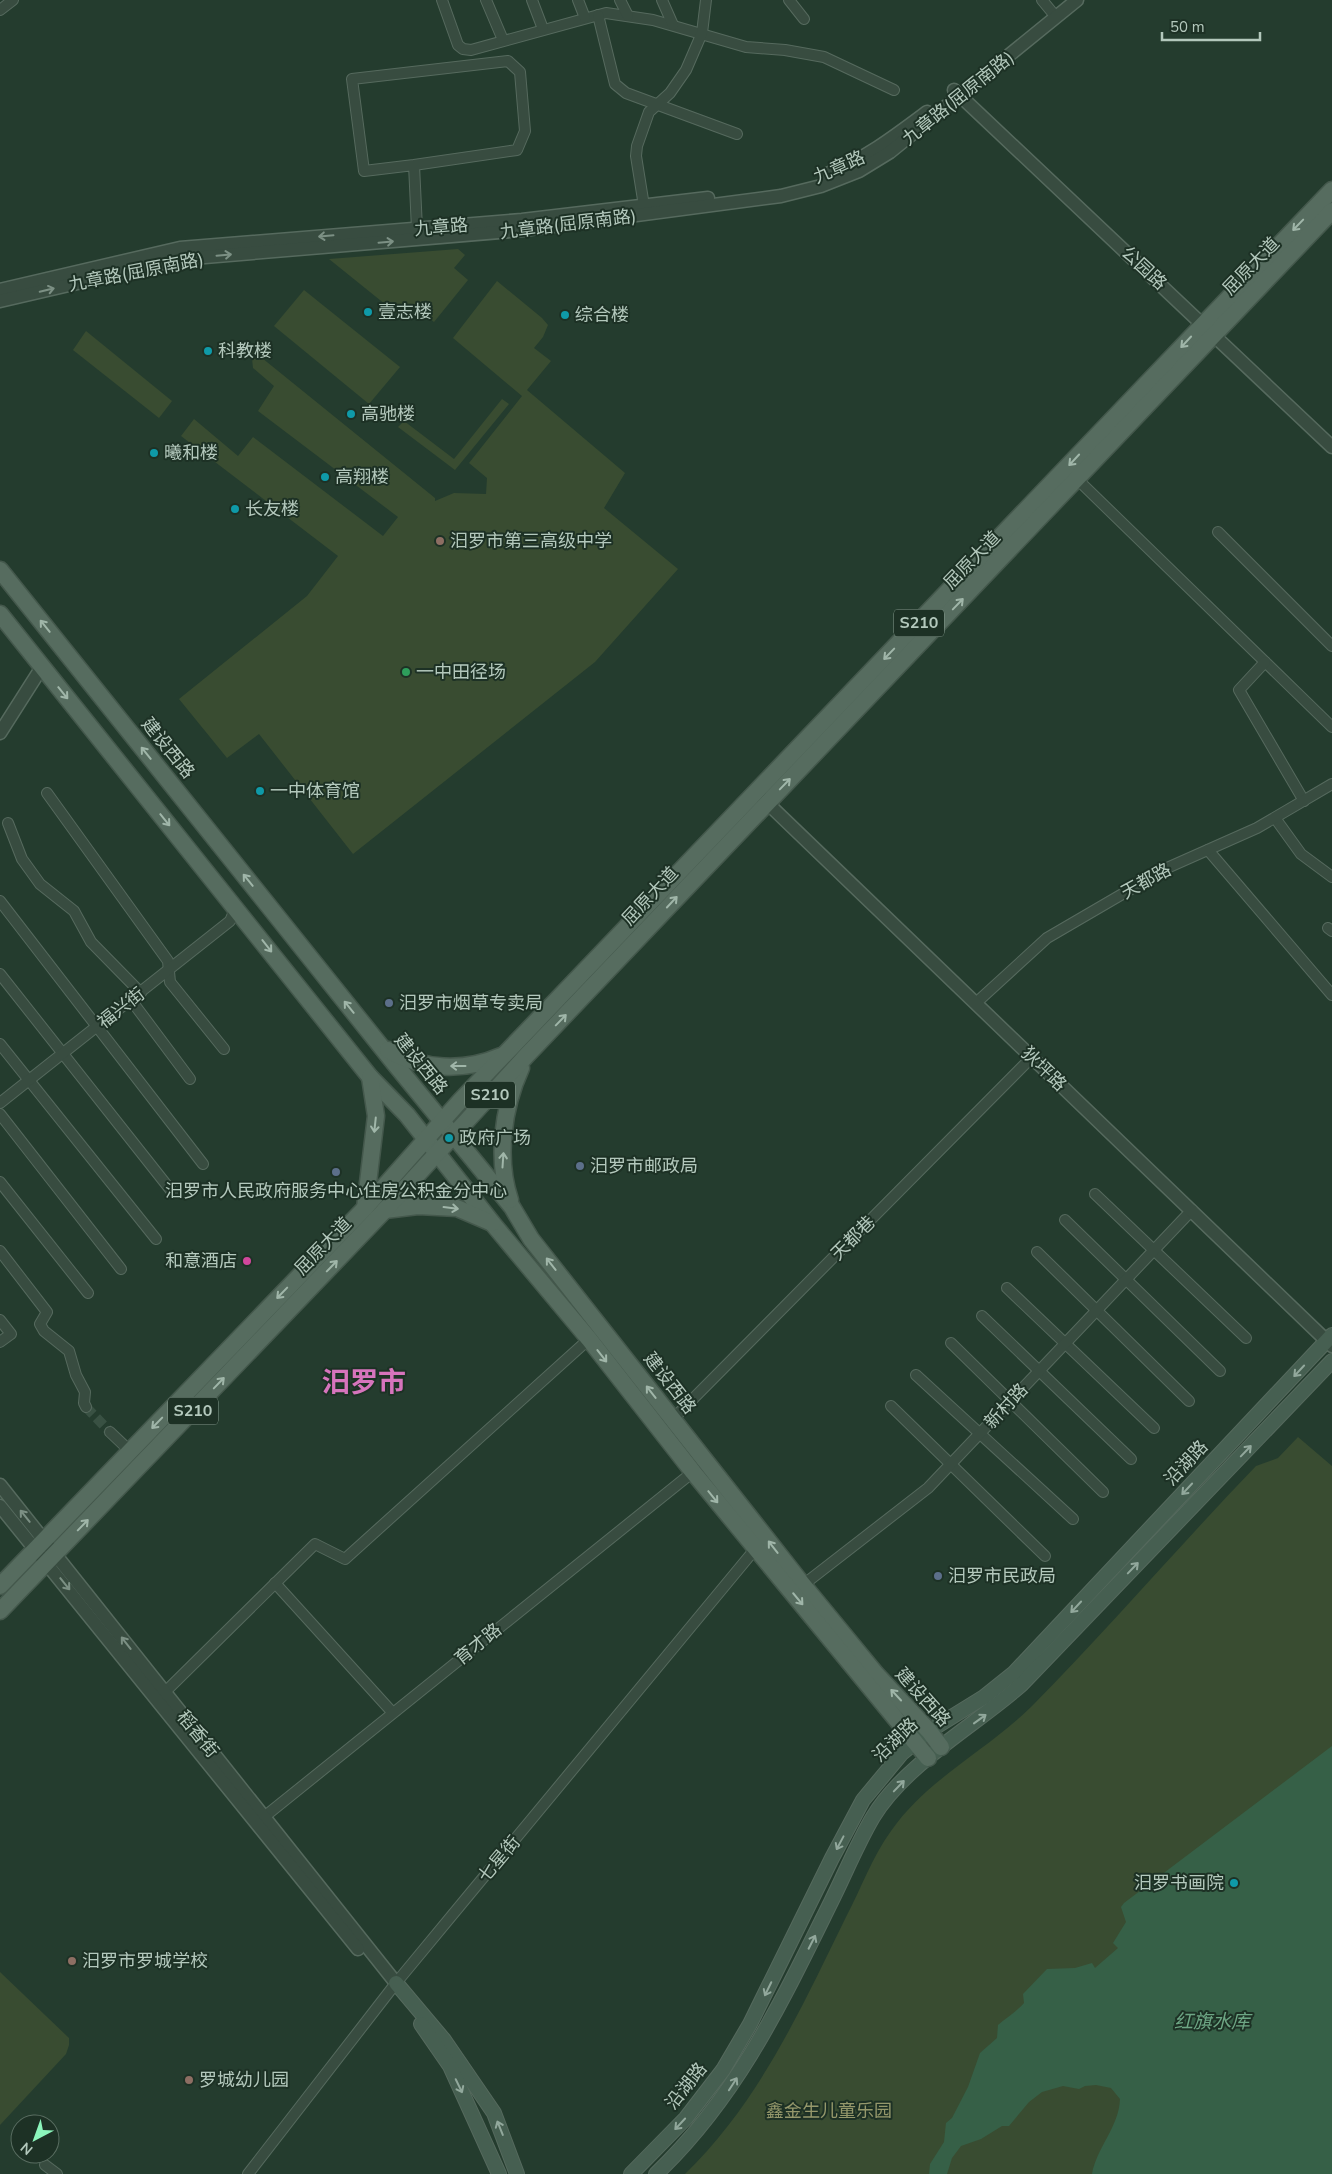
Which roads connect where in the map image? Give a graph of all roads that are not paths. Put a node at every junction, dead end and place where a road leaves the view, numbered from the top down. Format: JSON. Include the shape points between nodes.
{"nodes":[{"id":1,"x":13,"y":0,"type":"edge"},
{"id":2,"x":442,"y":0,"type":"edge"},
{"id":3,"x":486,"y":0,"type":"edge"},
{"id":4,"x":532,"y":0,"type":"edge"},
{"id":5,"x":578,"y":0,"type":"edge"},
{"id":6,"x":620,"y":0,"type":"edge"},
{"id":7,"x":662,"y":0,"type":"edge"},
{"id":8,"x":706,"y":0,"type":"edge"},
{"id":9,"x":789,"y":0,"type":"edge"},
{"id":10,"x":1042,"y":0,"type":"edge"},
{"id":11,"x":1064,"y":0,"type":"edge"},
{"id":12,"x":1077,"y":0,"type":"edge"},
{"id":13,"x":0,"y":10,"type":"edge"},
{"id":14,"x":1054,"y":14,"type":"junction"},
{"id":15,"x":598,"y":15,"type":"junction"},
{"id":16,"x":628,"y":16,"type":"junction"},
{"id":17,"x":586,"y":18,"type":"junction"},
{"id":18,"x":804,"y":19,"type":"dead end"},
{"id":19,"x":673,"y":25,"type":"junction"},
{"id":20,"x":544,"y":29,"type":"junction"},
{"id":21,"x":702,"y":33,"type":"junction"},
{"id":22,"x":503,"y":40,"type":"junction"},
{"id":23,"x":894,"y":90,"type":"dead end"},
{"id":24,"x":957,"y":93,"type":"junction"},
{"id":25,"x":656,"y":104,"type":"junction"},
{"id":26,"x":737,"y":134,"type":"dead end"},
{"id":27,"x":414,"y":165,"type":"junction"},
{"id":28,"x":1332,"y":190,"type":"edge"},
{"id":29,"x":644,"y":206,"type":"junction"},
{"id":30,"x":1332,"y":211,"type":"edge"},
{"id":31,"x":417,"y":229,"type":"junction"},
{"id":32,"x":0,"y":290,"type":"edge"},
{"id":33,"x":0,"y":301,"type":"edge"},
{"id":34,"x":1209,"y":329,"type":"junction"},
{"id":35,"x":1332,"y":447,"type":"edge"},
{"id":36,"x":1077,"y":479,"type":"junction"},
{"id":37,"x":1218,"y":532,"type":"dead end"},
{"id":38,"x":0,"y":570,"type":"edge"},
{"id":39,"x":0,"y":614,"type":"edge"},
{"id":40,"x":1332,"y":646,"type":"edge"},
{"id":41,"x":1265,"y":662,"type":"junction"},
{"id":42,"x":42,"y":667,"type":"junction"},
{"id":43,"x":1332,"y":727,"type":"edge"},
{"id":44,"x":0,"y":732,"type":"edge"},
{"id":45,"x":1332,"y":784,"type":"edge"},
{"id":46,"x":46,"y":794,"type":"dead end"},
{"id":47,"x":761,"y":797,"type":"junction"},
{"id":48,"x":1304,"y":801,"type":"junction"},
{"id":49,"x":1275,"y":818,"type":"junction"},
{"id":50,"x":8,"y":824,"type":"dead end"},
{"id":51,"x":1208,"y":850,"type":"junction"},
{"id":52,"x":1332,"y":877,"type":"edge"},
{"id":53,"x":0,"y":901,"type":"edge"},
{"id":54,"x":236,"y":907,"type":"junction"},
{"id":55,"x":170,"y":969,"type":"junction"},
{"id":56,"x":0,"y":974,"type":"edge"},
{"id":57,"x":141,"y":992,"type":"junction"},
{"id":58,"x":1332,"y":995,"type":"edge"},
{"id":59,"x":131,"y":1000,"type":"junction"},
{"id":60,"x":977,"y":1002,"type":"junction"},
{"id":61,"x":97,"y":1026,"type":"junction"},
{"id":62,"x":0,"y":1044,"type":"edge"},
{"id":63,"x":380,"y":1045,"type":"junction"},
{"id":64,"x":224,"y":1049,"type":"dead end"},
{"id":65,"x":62,"y":1054,"type":"junction"},
{"id":66,"x":505,"y":1054,"type":"junction"},
{"id":67,"x":527,"y":1055,"type":"junction"},
{"id":68,"x":1032,"y":1057,"type":"junction"},
{"id":69,"x":370,"y":1077,"type":"junction"},
{"id":70,"x":190,"y":1079,"type":"dead end"},
{"id":71,"x":29,"y":1081,"type":"junction"},
{"id":72,"x":0,"y":1103,"type":"edge"},
{"id":73,"x":0,"y":1114,"type":"edge"},
{"id":74,"x":441,"y":1121,"type":"junction"},
{"id":75,"x":454,"y":1135,"type":"junction"},
{"id":76,"x":432,"y":1146,"type":"junction"},
{"id":77,"x":203,"y":1164,"type":"dead end"},
{"id":78,"x":0,"y":1182,"type":"edge"},
{"id":79,"x":173,"y":1193,"type":"dead end"},
{"id":80,"x":1095,"y":1194,"type":"dead end"},
{"id":81,"x":512,"y":1207,"type":"junction"},
{"id":82,"x":365,"y":1208,"type":"junction"},
{"id":83,"x":385,"y":1210,"type":"junction"},
{"id":84,"x":1192,"y":1210,"type":"junction"},
{"id":85,"x":1065,"y":1220,"type":"dead end"},
{"id":86,"x":493,"y":1224,"type":"junction"},
{"id":87,"x":156,"y":1239,"type":"dead end"},
{"id":88,"x":1154,"y":1250,"type":"junction"},
{"id":89,"x":0,"y":1252,"type":"edge"},
{"id":90,"x":1037,"y":1252,"type":"dead end"},
{"id":91,"x":121,"y":1269,"type":"dead end"},
{"id":92,"x":1126,"y":1280,"type":"junction"},
{"id":93,"x":1007,"y":1288,"type":"dead end"},
{"id":94,"x":88,"y":1292,"type":"dead end"},
{"id":95,"x":1096,"y":1312,"type":"junction"},
{"id":96,"x":982,"y":1316,"type":"dead end"},
{"id":97,"x":0,"y":1320,"type":"edge"},
{"id":98,"x":1246,"y":1338,"type":"dead end"},
{"id":99,"x":589,"y":1340,"type":"junction"},
{"id":100,"x":1330,"y":1341,"type":"edge"},
{"id":101,"x":0,"y":1342,"type":"edge"},
{"id":102,"x":951,"y":1343,"type":"dead end"},
{"id":103,"x":1065,"y":1344,"type":"junction"},
{"id":104,"x":1332,"y":1362,"type":"edge"},
{"id":105,"x":1220,"y":1371,"type":"dead end"},
{"id":106,"x":1039,"y":1372,"type":"junction"},
{"id":107,"x":916,"y":1375,"type":"dead end"},
{"id":108,"x":1010,"y":1401,"type":"junction"},
{"id":109,"x":1189,"y":1401,"type":"dead end"},
{"id":110,"x":891,"y":1406,"type":"dead end"},
{"id":111,"x":86,"y":1407,"type":"tunnel mouth"},
{"id":112,"x":673,"y":1419,"type":"junction"},
{"id":113,"x":1154,"y":1428,"type":"dead end"},
{"id":114,"x":110,"y":1432,"type":"tunnel mouth"},
{"id":115,"x":981,"y":1432,"type":"junction"},
{"id":116,"x":130,"y":1451,"type":"junction"},
{"id":117,"x":1131,"y":1459,"type":"dead end"},
{"id":118,"x":950,"y":1465,"type":"junction"},
{"id":119,"x":693,"y":1472,"type":"junction"},
{"id":120,"x":0,"y":1485,"type":"edge"},
{"id":121,"x":1103,"y":1492,"type":"dead end"},
{"id":122,"x":0,"y":1506,"type":"edge"},
{"id":123,"x":1073,"y":1519,"type":"dead end"},
{"id":124,"x":40,"y":1545,"type":"junction"},
{"id":125,"x":756,"y":1548,"type":"junction"},
{"id":126,"x":1045,"y":1556,"type":"dead end"},
{"id":127,"x":51,"y":1558,"type":"junction"},
{"id":128,"x":275,"y":1583,"type":"junction"},
{"id":129,"x":804,"y":1585,"type":"junction"},
{"id":130,"x":0,"y":1586,"type":"edge"},
{"id":131,"x":0,"y":1611,"type":"edge"},
{"id":132,"x":164,"y":1693,"type":"junction"},
{"id":133,"x":392,"y":1712,"type":"junction"},
{"id":134,"x":929,"y":1731,"type":"junction"},
{"id":135,"x":916,"y":1742,"type":"junction"},
{"id":136,"x":941,"y":1747,"type":"junction"},
{"id":137,"x":928,"y":1758,"type":"junction"},
{"id":138,"x":863,"y":1800,"type":"junction"},
{"id":139,"x":874,"y":1816,"type":"junction"},
{"id":140,"x":264,"y":1817,"type":"junction"},
{"id":141,"x":393,"y":1986,"type":"junction"},
{"id":142,"x":45,"y":2165,"type":"dead end"},
{"id":143,"x":57,"y":2174,"type":"edge"},
{"id":144,"x":248,"y":2174,"type":"edge"},
{"id":145,"x":499,"y":2174,"type":"edge"},
{"id":146,"x":517,"y":2174,"type":"edge"},
{"id":147,"x":631,"y":2174,"type":"edge"},
{"id":148,"x":656,"y":2174,"type":"edge"}],
"edges":[{"from":1,"to":13,"type":"street"},
{"from":2,"to":22,"type":"street","via":[[458,45],[463,49],[471,50]]},
{"from":3,"to":22,"type":"street"},
{"from":4,"to":20,"type":"street"},
{"from":5,"to":17,"type":"street"},
{"from":6,"to":16,"type":"street"},
{"from":7,"to":19,"type":"street"},
{"from":8,"to":21,"type":"street"},
{"from":9,"to":18,"type":"street"},
{"from":10,"to":14,"type":"street"},
{"from":11,"to":14,"type":"street","name":"九章路"},
{"from":12,"to":14,"type":"street"},
{"from":14,"to":24,"type":"street","name":"九章路"},
{"from":15,"to":16,"type":"street"},
{"from":15,"to":17,"type":"street"},
{"from":15,"to":25,"type":"street","via":[[616,84],[626,93]]},
{"from":16,"to":19,"type":"street"},
{"from":17,"to":20,"type":"street"},
{"from":19,"to":21,"type":"street"},
{"from":20,"to":22,"type":"street"},
{"from":21,"to":23,"type":"street","via":[[746,47],[824,57]]},
{"from":21,"to":25,"type":"street","via":[[679,83]]},
{"from":24,"to":29,"type":"street","name":"九章路","via":[[884,144],[851,164],[814,180],[740,194]]},
{"from":33,"to":24,"type":"street","name":"九章路(屈原南路)","one_way":true,"via":[[181,259],[523,230],[781,196],[821,186],[859,171],[890,152]]},
{"from":24,"to":34,"type":"street","name":"公园路"},
{"from":25,"to":26,"type":"street"},
{"from":25,"to":29,"type":"street","via":[[642,130],[636,156]]},
{"from":27,"to":27,"type":"street","via":[[364,171],[352,79],[508,61],[520,72],[525,131],[517,150]]},
{"from":27,"to":31,"type":"street"},
{"from":28,"to":34,"type":"main road","name":"屈原大道","number":"S210","one_way":true},
{"from":29,"to":31,"type":"street","name":"九章路"},
{"from":30,"to":34,"type":"main road","name":"屈原大道","number":"S210"},
{"from":31,"to":32,"type":"street","name":"九章路","one_way":true,"via":[[180,248]]},
{"from":34,"to":35,"type":"street","name":"公园路"},
{"from":34,"to":36,"type":"main road","name":"屈原大道","number":"S210"},
{"from":34,"to":47,"type":"main road","name":"屈原大道","number":"S210","one_way":true,"via":[[936,605]]},
{"from":36,"to":41,"type":"street"},
{"from":47,"to":36,"type":"main road","name":"屈原大道","number":"S210","one_way":true},
{"from":37,"to":40,"type":"street"},
{"from":63,"to":38,"type":"main road","name":"建设西路","one_way":true},
{"from":39,"to":42,"type":"main road","name":"建设西路"},
{"from":41,"to":43,"type":"street"},
{"from":41,"to":48,"type":"street","via":[[1238,690]]},
{"from":42,"to":44,"type":"street"},
{"from":42,"to":54,"type":"main road","name":"建设西路","one_way":true},
{"from":45,"to":48,"type":"street","name":"天都路"},
{"from":46,"to":55,"type":"street","via":[[163,953]]},
{"from":47,"to":60,"type":"street","name":"狄坪路"},
{"from":47,"to":66,"type":"main road","name":"屈原大道","number":"S210"},
{"from":67,"to":47,"type":"main road","name":"屈原大道","number":"S210","one_way":true},
{"from":48,"to":49,"type":"street","name":"天都路"},
{"from":49,"to":51,"type":"street","name":"天都路"},
{"from":49,"to":52,"type":"street","via":[[1301,854]]},
{"from":50,"to":57,"type":"street","via":[[22,859],[40,884],[74,912],[91,942]]},
{"from":51,"to":58,"type":"street"},
{"from":51,"to":60,"type":"street","name":"天都路","via":[[1167,868],[1047,938]]},
{"from":53,"to":61,"type":"street"},
{"from":54,"to":55,"type":"street","name":"福兴街","via":[[230,921]]},
{"from":54,"to":69,"type":"main road","name":"建设西路","one_way":true},
{"from":55,"to":57,"type":"street","name":"福兴街"},
{"from":55,"to":64,"type":"street","via":[[170,982]]},
{"from":56,"to":65,"type":"street"},
{"from":57,"to":59,"type":"street","name":"福兴街"},
{"from":59,"to":61,"type":"street","name":"福兴街"},
{"from":59,"to":70,"type":"street"},
{"from":60,"to":68,"type":"street","name":"狄坪路"},
{"from":61,"to":65,"type":"street","name":"福兴街"},
{"from":61,"to":77,"type":"street"},
{"from":62,"to":71,"type":"street"},
{"from":66,"to":63,"type":"main road","one_way":true,"via":[[471,1066],[442,1066],[405,1060]]},
{"from":63,"to":74,"type":"main road","name":"建设西路"},
{"from":65,"to":71,"type":"street","name":"福兴街"},
{"from":65,"to":79,"type":"street"},
{"from":66,"to":74,"type":"main road","name":"屈原大道","number":"S210"},
{"from":67,"to":75,"type":"main road","name":"屈原大道","number":"S210"},
{"from":81,"to":67,"type":"main road","one_way":true,"via":[[502,1169],[506,1111]]},
{"from":68,"to":84,"type":"street","name":"狄坪路"},
{"from":68,"to":112,"type":"street","name":"天都巷"},
{"from":69,"to":76,"type":"main road","name":"建设西路","via":[[407,1114]]},
{"from":69,"to":82,"type":"main road","one_way":true,"via":[[376,1116]]},
{"from":71,"to":72,"type":"street","name":"福兴街"},
{"from":71,"to":87,"type":"street"},
{"from":73,"to":91,"type":"street"},
{"from":74,"to":75,"type":"main road","name":"建设西路"},
{"from":74,"to":76,"type":"main road","name":"屈原大道","number":"S210"},
{"from":75,"to":76,"type":"main road","name":"屈原大道","number":"S210"},
{"from":75,"to":81,"type":"main road","name":"建设西路"},
{"from":76,"to":82,"type":"main road","name":"屈原大道","number":"S210"},
{"from":76,"to":83,"type":"main road","name":"屈原大道","number":"S210"},
{"from":76,"to":86,"type":"main road","name":"建设西路"},
{"from":78,"to":94,"type":"street"},
{"from":80,"to":88,"type":"street"},
{"from":112,"to":81,"type":"main road","name":"建设西路","one_way":true,"via":[[530,1239]]},
{"from":82,"to":116,"type":"main road","name":"屈原大道","number":"S210","one_way":true},
{"from":83,"to":86,"type":"main road","one_way":true,"via":[[418,1206],[456,1208]]},
{"from":127,"to":83,"type":"main road","name":"屈原大道","number":"S210","one_way":true},
{"from":84,"to":88,"type":"street","name":"新村路"},
{"from":84,"to":100,"type":"street","name":"狄坪路"},
{"from":85,"to":92,"type":"street"},
{"from":86,"to":99,"type":"main road","name":"建设西路"},
{"from":88,"to":92,"type":"street","name":"新村路"},
{"from":88,"to":98,"type":"street"},
{"from":89,"to":111,"type":"street","via":[[47,1312],[40,1324],[44,1331],[69,1351],[86,1392]]},
{"from":90,"to":95,"type":"street"},
{"from":92,"to":95,"type":"street","name":"新村路"},
{"from":92,"to":105,"type":"street"},
{"from":93,"to":103,"type":"street"},
{"from":95,"to":103,"type":"street","name":"新村路"},
{"from":95,"to":109,"type":"street"},
{"from":96,"to":106,"type":"street"},
{"from":97,"to":101,"type":"street","via":[[11,1334]]},
{"from":99,"to":119,"type":"main road","name":"建设西路","one_way":true},
{"from":99,"to":128,"type":"street","via":[[345,1559],[315,1544]]},
{"from":100,"to":134,"type":"main road","name":"沿湖路","one_way":true,"via":[[1014,1673],[984,1697]]},
{"from":102,"to":108,"type":"street"},
{"from":103,"to":106,"type":"street","name":"新村路"},
{"from":103,"to":113,"type":"street"},
{"from":136,"to":104,"type":"main road","name":"沿湖路","one_way":true,"via":[[1022,1684]]},
{"from":106,"to":108,"type":"street","name":"新村路"},
{"from":106,"to":117,"type":"street"},
{"from":107,"to":115,"type":"street"},
{"from":108,"to":115,"type":"street","name":"新村路"},
{"from":108,"to":121,"type":"street"},
{"from":110,"to":118,"type":"street"},
{"from":129,"to":112,"type":"main road","name":"建设西路","one_way":true},
{"from":114,"to":116,"type":"street"},
{"from":115,"to":118,"type":"street","name":"新村路"},
{"from":115,"to":123,"type":"street"},
{"from":116,"to":124,"type":"main road","name":"屈原大道","number":"S210"},
{"from":118,"to":126,"type":"street"},
{"from":118,"to":129,"type":"street","name":"新村路","via":[[928,1488]]},
{"from":119,"to":125,"type":"main road","name":"建设西路","one_way":true},
{"from":119,"to":133,"type":"street","name":"育才路"},
{"from":124,"to":120,"type":"street","name":"稻香街","one_way":true},
{"from":122,"to":124,"type":"street"},
{"from":124,"to":127,"type":"street","name":"稻香街"},
{"from":124,"to":130,"type":"main road","name":"屈原大道","number":"S210"},
{"from":125,"to":135,"type":"main road","name":"建设西路","one_way":true},
{"from":125,"to":141,"type":"street","name":"七星街"},
{"from":127,"to":131,"type":"main road","name":"屈原大道","number":"S210"},
{"from":132,"to":127,"type":"street","name":"稻香街","one_way":true},
{"from":127,"to":141,"type":"street","one_way":true},
{"from":128,"to":132,"type":"street"},
{"from":128,"to":133,"type":"street"},
{"from":134,"to":129,"type":"main road","name":"建设西路","one_way":true,"via":[[876,1674]]},
{"from":132,"to":140,"type":"street","name":"稻香街"},
{"from":133,"to":140,"type":"street","name":"育才路"},
{"from":134,"to":135,"type":"main road","name":"沿湖路"},
{"from":134,"to":136,"type":"main road","name":"建设西路"},
{"from":135,"to":137,"type":"main road","name":"建设西路"},
{"from":135,"to":138,"type":"main road","name":"沿湖路","via":[[902,1753]]},
{"from":136,"to":137,"type":"main road","name":"沿湖路"},
{"from":139,"to":137,"type":"main road","name":"沿湖路","one_way":true,"via":[[898,1786]]},
{"from":138,"to":139,"type":"street"},
{"from":138,"to":147,"type":"main road","name":"沿湖路","one_way":true,"via":[[750,2024],[723,2070],[686,2118]]},
{"from":148,"to":139,"type":"main road","name":"沿湖路","one_way":true,"via":[[717,2108],[747,2062]]},
{"from":140,"to":141,"type":"street","name":"稻香街"},
{"from":141,"to":144,"type":"street","name":"七星街"},
{"from":141,"to":145,"type":"main road","one_way":true,"via":[[450,2066]]},
{"from":146,"to":141,"type":"main road","one_way":true,"via":[[494,2113],[444,2040]]},
{"from":142,"to":143,"type":"street"}]}
